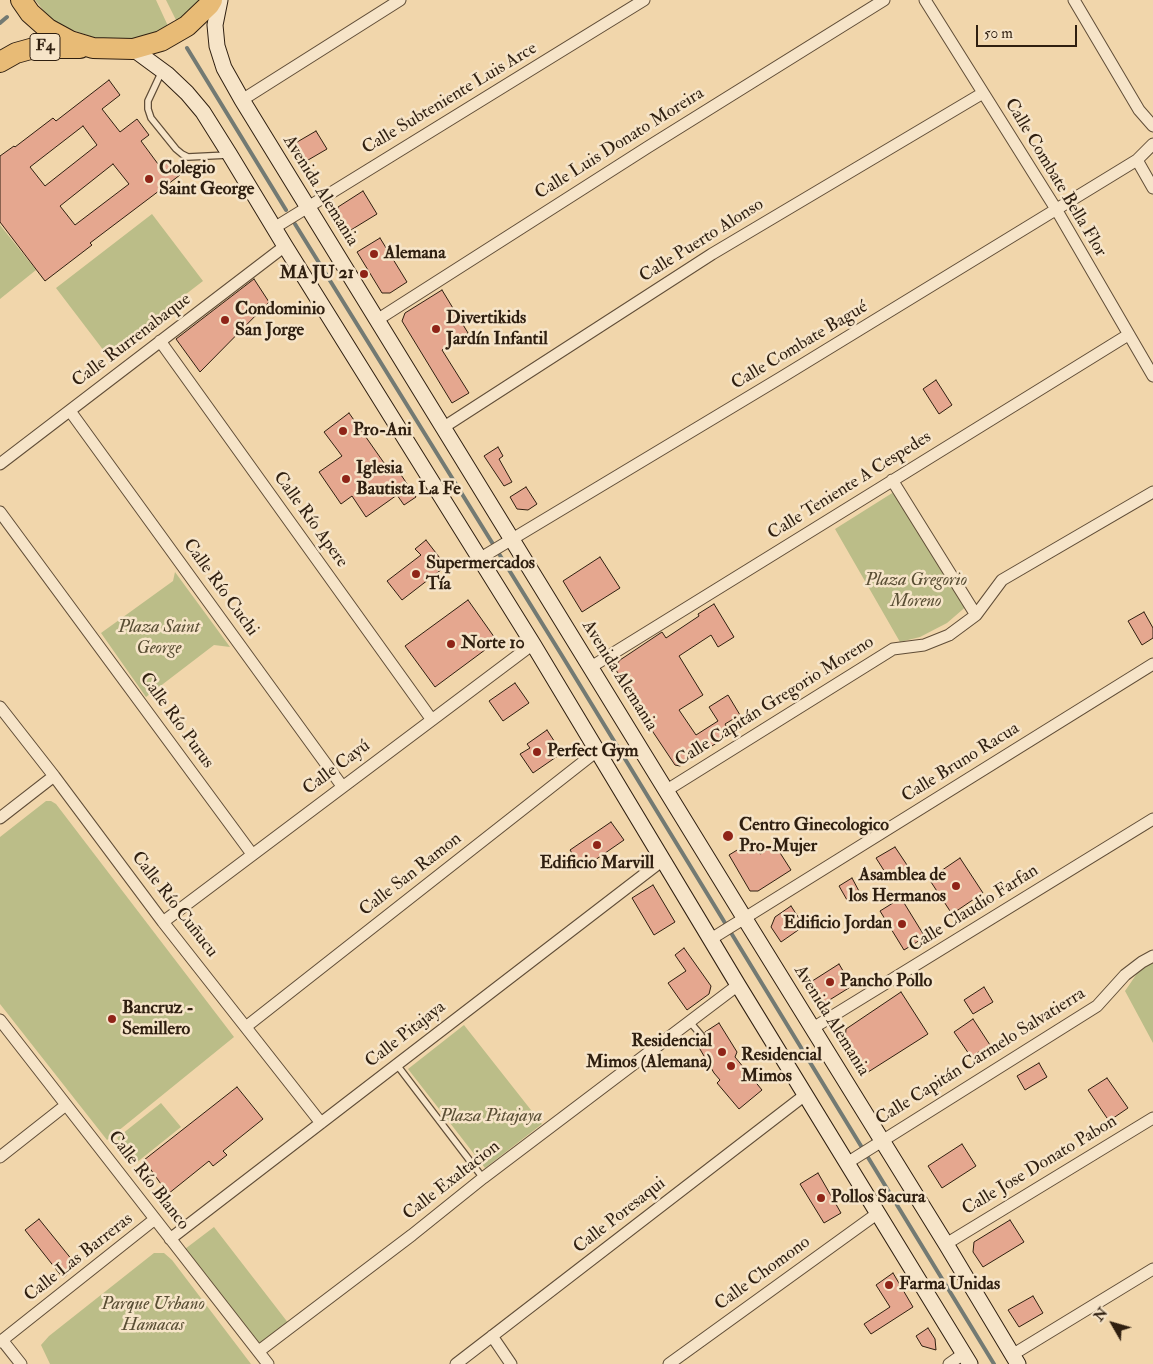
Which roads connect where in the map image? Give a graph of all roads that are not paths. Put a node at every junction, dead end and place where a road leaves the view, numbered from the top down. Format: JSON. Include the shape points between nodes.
{"nodes":[{"id":1,"x":212,"y":0,"type":"edge"},
{"id":2,"x":220,"y":0,"type":"edge"},
{"id":3,"x":400,"y":0,"type":"edge"},
{"id":4,"x":644,"y":0,"type":"edge"},
{"id":5,"x":884,"y":0,"type":"edge"},
{"id":6,"x":925,"y":0,"type":"edge"},
{"id":7,"x":1074,"y":0,"type":"edge"},
{"id":8,"x":26,"y":6,"type":"edge"},
{"id":9,"x":93,"y":48,"type":"junction"},
{"id":10,"x":133,"y":49,"type":"junction"},
{"id":11,"x":0,"y":62,"type":"edge"},
{"id":12,"x":162,"y":70,"type":"junction"},
{"id":13,"x":983,"y":93,"type":"junction"},
{"id":14,"x":242,"y":100,"type":"junction"},
{"id":15,"x":1153,"y":126,"type":"edge"},
{"id":16,"x":1153,"y":144,"type":"edge"},
{"id":17,"x":230,"y":155,"type":"junction"},
{"id":18,"x":1137,"y":160,"type":"junction"},
{"id":19,"x":1153,"y":188,"type":"edge"},
{"id":20,"x":306,"y":207,"type":"junction"},
{"id":21,"x":1056,"y":209,"type":"junction"},
{"id":22,"x":276,"y":226,"type":"junction"},
{"id":23,"x":285,"y":246,"type":"junction"},
{"id":24,"x":377,"y":320,"type":"junction"},
{"id":25,"x":1128,"y":335,"type":"junction"},
{"id":26,"x":160,"y":341,"type":"junction"},
{"id":27,"x":1153,"y":376,"type":"edge"},
{"id":28,"x":70,"y":410,"type":"junction"},
{"id":29,"x":444,"y":427,"type":"junction"},
{"id":30,"x":0,"y":464,"type":"edge"},
{"id":31,"x":892,"y":480,"type":"junction"},
{"id":32,"x":1153,"y":492,"type":"edge"},
{"id":33,"x":0,"y":512,"type":"edge"},
{"id":34,"x":508,"y":541,"type":"junction"},
{"id":35,"x":483,"y":557,"type":"junction"},
{"id":36,"x":976,"y":615,"type":"junction"},
{"id":37,"x":533,"y":644,"type":"junction"},
{"id":38,"x":1153,"y":664,"type":"edge"},
{"id":39,"x":591,"y":667,"type":"junction"},
{"id":40,"x":0,"y":707,"type":"edge"},
{"id":41,"x":432,"y":720,"type":"junction"},
{"id":42,"x":597,"y":751,"type":"junction"},
{"id":43,"x":54,"y":776,"type":"junction"},
{"id":44,"x":342,"y":786,"type":"junction"},
{"id":45,"x":667,"y":790,"type":"junction"},
{"id":46,"x":0,"y":818,"type":"edge"},
{"id":47,"x":1153,"y":819,"type":"edge"},
{"id":48,"x":252,"y":854,"type":"junction"},
{"id":49,"x":663,"y":860,"type":"junction"},
{"id":50,"x":163,"y":922,"type":"junction"},
{"id":51,"x":739,"y":923,"type":"junction"},
{"id":52,"x":714,"y":937,"type":"junction"},
{"id":53,"x":1153,"y":956,"type":"edge"},
{"id":54,"x":738,"y":985,"type":"junction"},
{"id":55,"x":0,"y":1020,"type":"edge"},
{"id":56,"x":690,"y":1022,"type":"junction"},
{"id":57,"x":246,"y":1026,"type":"junction"},
{"id":58,"x":813,"y":1028,"type":"junction"},
{"id":59,"x":701,"y":1035,"type":"dead end"},
{"id":60,"x":397,"y":1065,"type":"junction"},
{"id":61,"x":805,"y":1095,"type":"junction"},
{"id":62,"x":66,"y":1105,"type":"junction"},
{"id":63,"x":1153,"y":1118,"type":"edge"},
{"id":64,"x":321,"y":1123,"type":"junction"},
{"id":65,"x":876,"y":1144,"type":"junction"},
{"id":66,"x":0,"y":1157,"type":"edge"},
{"id":67,"x":852,"y":1160,"type":"junction"},
{"id":68,"x":483,"y":1178,"type":"junction"},
{"id":69,"x":878,"y":1213,"type":"junction"},
{"id":70,"x":155,"y":1219,"type":"junction"},
{"id":71,"x":170,"y":1239,"type":"junction"},
{"id":72,"x":946,"y":1244,"type":"junction"},
{"id":73,"x":1153,"y":1269,"type":"edge"},
{"id":74,"x":492,"y":1336,"type":"junction"},
{"id":75,"x":1,"y":1341,"type":"edge"},
{"id":76,"x":258,"y":1351,"type":"junction"},
{"id":77,"x":967,"y":1359,"type":"edge"},
{"id":78,"x":1015,"y":1360,"type":"edge"},
{"id":79,"x":21,"y":1364,"type":"edge"},
{"id":80,"x":268,"y":1364,"type":"edge"},
{"id":81,"x":456,"y":1364,"type":"edge"},
{"id":82,"x":511,"y":1364,"type":"edge"},
{"id":83,"x":668,"y":1364,"type":"edge"},
{"id":84,"x":949,"y":1364,"type":"edge"}],
"edges":[{"from":1,"to":10,"type":"highway","number":"F4","via":[[188,26],[161,41]]},
{"from":2,"to":14,"type":"main road","name":"Avenida Alemania","via":[[215,25],[217,46],[224,68]]},
{"from":3,"to":14,"type":"street"},
{"from":4,"to":20,"type":"street","name":"Calle Subteniente Luis Arce"},
{"from":5,"to":24,"type":"street","name":"Calle Luis Donato Moreira"},
{"from":6,"to":13,"type":"street","name":"Calle Combate Bella Flor"},
{"from":7,"to":15,"type":"street","via":[[1139,110]]},
{"from":8,"to":9,"type":"highway","number":"F4","via":[[48,29]]},
{"from":9,"to":10,"type":"highway","number":"F4"},
{"from":9,"to":11,"type":"highway","number":"F4","via":[[34,48]]},
{"from":10,"to":12,"type":"main road"},
{"from":12,"to":17,"type":"main road","via":[[187,93]]},
{"from":12,"to":17,"type":"lane","via":[[148,101],[148,109],[151,118],[176,150],[188,157]]},
{"from":13,"to":21,"type":"street","name":"Calle Combate Bella Flor"},
{"from":13,"to":29,"type":"street","name":"Calle Puerto Alonso","via":[[712,254]]},
{"from":14,"to":20,"type":"main road","name":"Avenida Alemania"},
{"from":16,"to":18,"type":"street","name":"Calle Combate Bagué"},
{"from":17,"to":22,"type":"main road"},
{"from":18,"to":19,"type":"street"},
{"from":18,"to":21,"type":"street","name":"Calle Combate Bagué"},
{"from":20,"to":22,"type":"street","name":"Calle Subteniente Luis Arce"},
{"from":20,"to":24,"type":"main road","name":"Avenida Alemania"},
{"from":21,"to":25,"type":"street","name":"Calle Combate Bella Flor"},
{"from":21,"to":34,"type":"street","name":"Calle Combate Bagué","via":[[782,378]]},
{"from":22,"to":23,"type":"main road"},
{"from":23,"to":26,"type":"street","name":"Calle Rurrenabaque"},
{"from":23,"to":35,"type":"main road"},
{"from":24,"to":29,"type":"main road","name":"Avenida Alemania"},
{"from":25,"to":27,"type":"street","name":"Calle Combate Bella Flor"},
{"from":25,"to":31,"type":"street","name":"Calle Teniente A Cespedes"},
{"from":26,"to":28,"type":"street","name":"Calle Rurrenabaque"},
{"from":26,"to":41,"type":"street","name":"Calle Río Apere"},
{"from":28,"to":30,"type":"street","name":"Calle Rurrenabaque"},
{"from":28,"to":44,"type":"street","name":"Calle Río Cuchi"},
{"from":29,"to":34,"type":"main road","name":"Avenida Alemania"},
{"from":31,"to":36,"type":"street"},
{"from":31,"to":39,"type":"street","name":"Calle Teniente A Cespedes"},
{"from":32,"to":36,"type":"street","name":"Calle Capitán Gregorio Moreno","via":[[1002,580]]},
{"from":33,"to":48,"type":"street","name":"Calle Río Purus"},
{"from":34,"to":35,"type":"street","name":"Calle Combate Bagué"},
{"from":34,"to":39,"type":"main road","name":"Avenida Alemania"},
{"from":35,"to":37,"type":"main road"},
{"from":36,"to":45,"type":"street","name":"Calle Capitán Gregorio Moreno","via":[[949,635],[924,645],[893,649]]},
{"from":37,"to":41,"type":"street","name":"Calle Cayú"},
{"from":37,"to":42,"type":"main road"},
{"from":38,"to":51,"type":"street","name":"Calle Bruno Racua"},
{"from":39,"to":45,"type":"main road","name":"Avenida Alemania"},
{"from":40,"to":43,"type":"street","name":"Calle Río Cuñucu"},
{"from":41,"to":44,"type":"street","name":"Calle Cayú"},
{"from":42,"to":49,"type":"main road"},
{"from":42,"to":57,"type":"street","name":"Calle San Ramon"},
{"from":43,"to":46,"type":"street"},
{"from":43,"to":50,"type":"street","name":"Calle Río Cuñucu"},
{"from":44,"to":48,"type":"street","name":"Calle Cayú"},
{"from":45,"to":51,"type":"main road","name":"Avenida Alemania"},
{"from":47,"to":58,"type":"street","name":"Calle Claudio Farfan"},
{"from":48,"to":50,"type":"street","name":"Calle Cayú"},
{"from":49,"to":52,"type":"main road"},
{"from":49,"to":60,"type":"street","name":"Calle Pitajaya"},
{"from":50,"to":57,"type":"street","name":"Calle Río Cuñucu"},
{"from":51,"to":52,"type":"street","name":"Calle Bruno Racua"},
{"from":51,"to":58,"type":"main road","name":"Avenida Alemania"},
{"from":52,"to":54,"type":"main road"},
{"from":53,"to":65,"type":"street","name":"Calle Capitán Carmelo Salvatierra","via":[[1126,975],[1096,1006]]},
{"from":54,"to":56,"type":"street","name":"Calle Exaltacion"},
{"from":54,"to":61,"type":"main road"},
{"from":55,"to":62,"type":"street","name":"Calle Río Blanco"},
{"from":56,"to":59,"type":"lane"},
{"from":56,"to":68,"type":"street","name":"Calle Exaltacion"},
{"from":57,"to":64,"type":"street","name":"Calle Río Cuñucu"},
{"from":58,"to":65,"type":"main road","name":"Avenida Alemania"},
{"from":60,"to":64,"type":"street","name":"Calle Pitajaya"},
{"from":60,"to":68,"type":"lane"},
{"from":61,"to":67,"type":"main road"},
{"from":61,"to":74,"type":"street","name":"Calle Poresaqui"},
{"from":62,"to":66,"type":"street"},
{"from":62,"to":70,"type":"street","name":"Calle Río Blanco"},
{"from":63,"to":72,"type":"street","name":"Calle Jose Donato Pabon"},
{"from":64,"to":71,"type":"street","name":"Calle Pitajaya"},
{"from":65,"to":67,"type":"street","name":"Calle Capitán Carmelo Salvatierra"},
{"from":65,"to":72,"type":"main road","name":"Avenida Alemania"},
{"from":67,"to":69,"type":"main road"},
{"from":68,"to":76,"type":"street","name":"Calle Exaltacion"},
{"from":69,"to":77,"type":"main road"},
{"from":69,"to":83,"type":"street","name":"Calle Chomono"},
{"from":70,"to":71,"type":"street","name":"Calle Río Blanco"},
{"from":70,"to":75,"type":"street","name":"Calle Las Barreras"},
{"from":71,"to":76,"type":"street","name":"Calle Río Blanco"},
{"from":72,"to":78,"type":"main road","name":"Avenida Alemania"},
{"from":73,"to":78,"type":"street"},
{"from":74,"to":81,"type":"street","name":"Calle Poresaqui"},
{"from":74,"to":82,"type":"street"},
{"from":75,"to":79,"type":"street"},
{"from":76,"to":80,"type":"street","name":"Calle Río Blanco"},
{"from":77,"to":84,"type":"street"}]}
